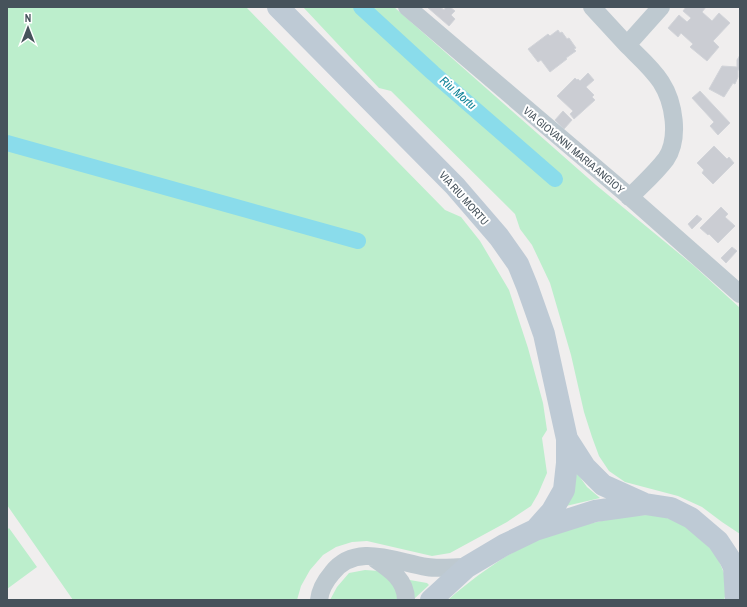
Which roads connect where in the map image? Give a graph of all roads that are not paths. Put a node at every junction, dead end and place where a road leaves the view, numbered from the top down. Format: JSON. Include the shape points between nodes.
{"nodes":[{"id":1,"x":278,"y":7,"type":"edge"},
{"id":2,"x":406,"y":7,"type":"edge"},
{"id":3,"x":592,"y":7,"type":"edge"},
{"id":4,"x":661,"y":7,"type":"edge"},
{"id":5,"x":627,"y":45,"type":"junction"},
{"id":6,"x":629,"y":197,"type":"junction"},
{"id":7,"x":740,"y":294,"type":"edge"},
{"id":8,"x":567,"y":439,"type":"junction"},
{"id":9,"x":645,"y":504,"type":"junction"},
{"id":10,"x":535,"y":530,"type":"junction"},
{"id":11,"x":718,"y":541,"type":"junction"},
{"id":12,"x":740,"y":549,"type":"edge"},
{"id":13,"x":371,"y":556,"type":"junction"},
{"id":14,"x":467,"y":567,"type":"junction"},
{"id":15,"x":319,"y":600,"type":"edge"},
{"id":16,"x":406,"y":600,"type":"edge"},
{"id":17,"x":431,"y":600,"type":"edge"},
{"id":18,"x":736,"y":600,"type":"edge"}],
"edges":[{"from":1,"to":8,"type":"main road","name":"VIA RIU MORTU","via":[[455,186],[499,237],[518,264],[544,334]]},
{"from":2,"to":6,"type":"street","name":"VIA GIOVANNI MARIA ANGIOY"},
{"from":3,"to":5,"type":"street"},
{"from":4,"to":5,"type":"street"},
{"from":5,"to":6,"type":"street","via":[[652,69],[662,83],[669,100],[674,134],[666,158]]},
{"from":6,"to":7,"type":"street","name":"VIA GIOVANNI MARIA ANGIOY"},
{"from":8,"to":9,"type":"main road","name":"VIA RIU MORTU","via":[[585,467],[603,485]]},
{"from":8,"to":10,"type":"main road","name":"VIA RIU MORTU","via":[[564,490],[552,511]]},
{"from":9,"to":10,"type":"main road","via":[[595,511]]},
{"from":9,"to":11,"type":"main road","via":[[671,508],[691,518]]},
{"from":10,"to":14,"type":"main road"},
{"from":11,"to":12,"type":"main road"},
{"from":11,"to":18,"type":"main road","via":[[734,568]]},
{"from":13,"to":14,"type":"street","via":[[429,568]]},
{"from":13,"to":15,"type":"street","via":[[348,559],[335,568],[327,579]]},
{"from":13,"to":16,"type":"street","via":[[400,580]]},
{"from":14,"to":17,"type":"main road"}]}
